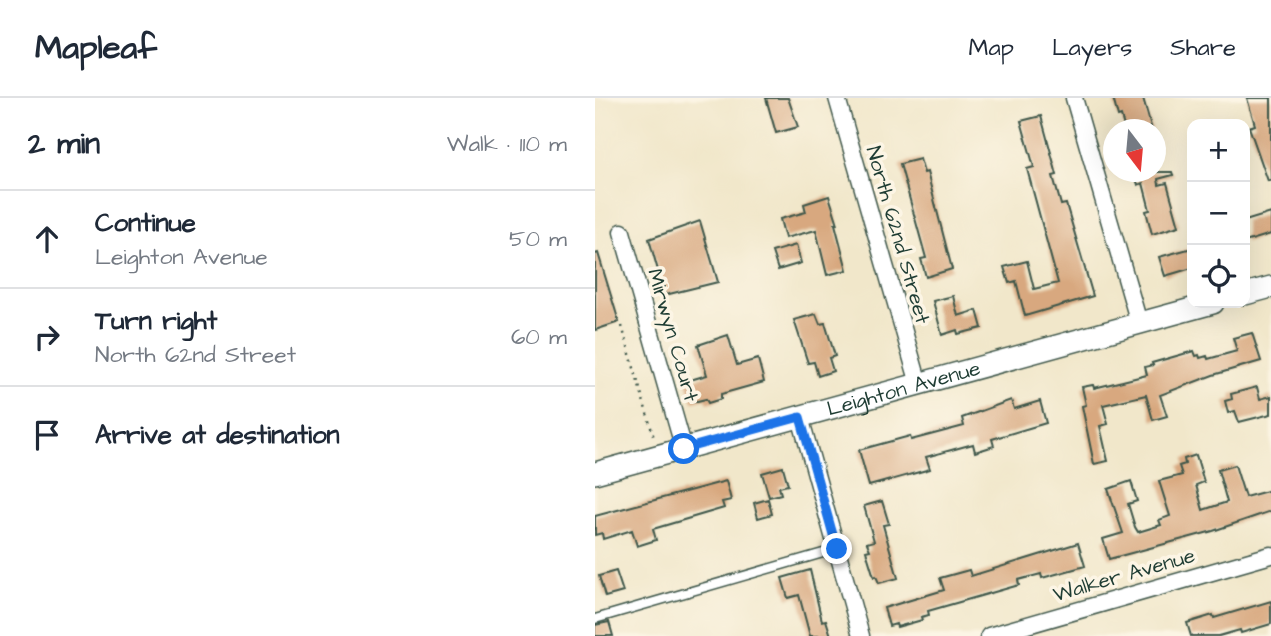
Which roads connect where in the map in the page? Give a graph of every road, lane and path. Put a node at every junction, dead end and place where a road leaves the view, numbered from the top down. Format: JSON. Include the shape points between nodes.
{"nodes":[{"id":1,"x":837,"y":98,"type":"edge"},
{"id":2,"x":1074,"y":98,"type":"edge"},
{"id":3,"x":621,"y":232,"type":"dead end"},
{"id":4,"x":1271,"y":287,"type":"edge"},
{"id":5,"x":1250,"y":293,"type":"edge"},
{"id":6,"x":1194,"y":308,"type":"edge"},
{"id":7,"x":1139,"y":323,"type":"junction"},
{"id":8,"x":622,"y":326,"type":"dead end"},
{"id":9,"x":919,"y":384,"type":"junction"},
{"id":10,"x":800,"y":417,"type":"junction"},
{"id":11,"x":655,"y":438,"type":"dead end"},
{"id":12,"x":684,"y":449,"type":"junction"},
{"id":13,"x":595,"y":473,"type":"edge"},
{"id":14,"x":837,"y":549,"type":"junction"},
{"id":15,"x":1271,"y":555,"type":"edge"},
{"id":16,"x":595,"y":619,"type":"edge"},
{"id":17,"x":861,"y":636,"type":"edge"},
{"id":18,"x":989,"y":636,"type":"edge"}],
"edges":[{"from":1,"to":9,"type":"street","name":"North 62nd Street"},
{"from":2,"to":7,"type":"street"},
{"from":3,"to":12,"type":"street","name":"Mirwyn Court"},
{"from":4,"to":5,"type":"street"},
{"from":6,"to":7,"type":"street","name":"Leighton Avenue"},
{"from":7,"to":9,"type":"street","name":"Leighton Avenue"},
{"from":8,"to":11,"type":"path"},
{"from":9,"to":10,"type":"street","name":"Leighton Avenue"},
{"from":10,"to":12,"type":"street","name":"Leighton Avenue"},
{"from":10,"to":14,"type":"street"},
{"from":12,"to":13,"type":"street","name":"Leighton Avenue"},
{"from":14,"to":16,"type":"lane"},
{"from":14,"to":17,"type":"street"},
{"from":15,"to":18,"type":"street","name":"Walker Avenue"}]}
